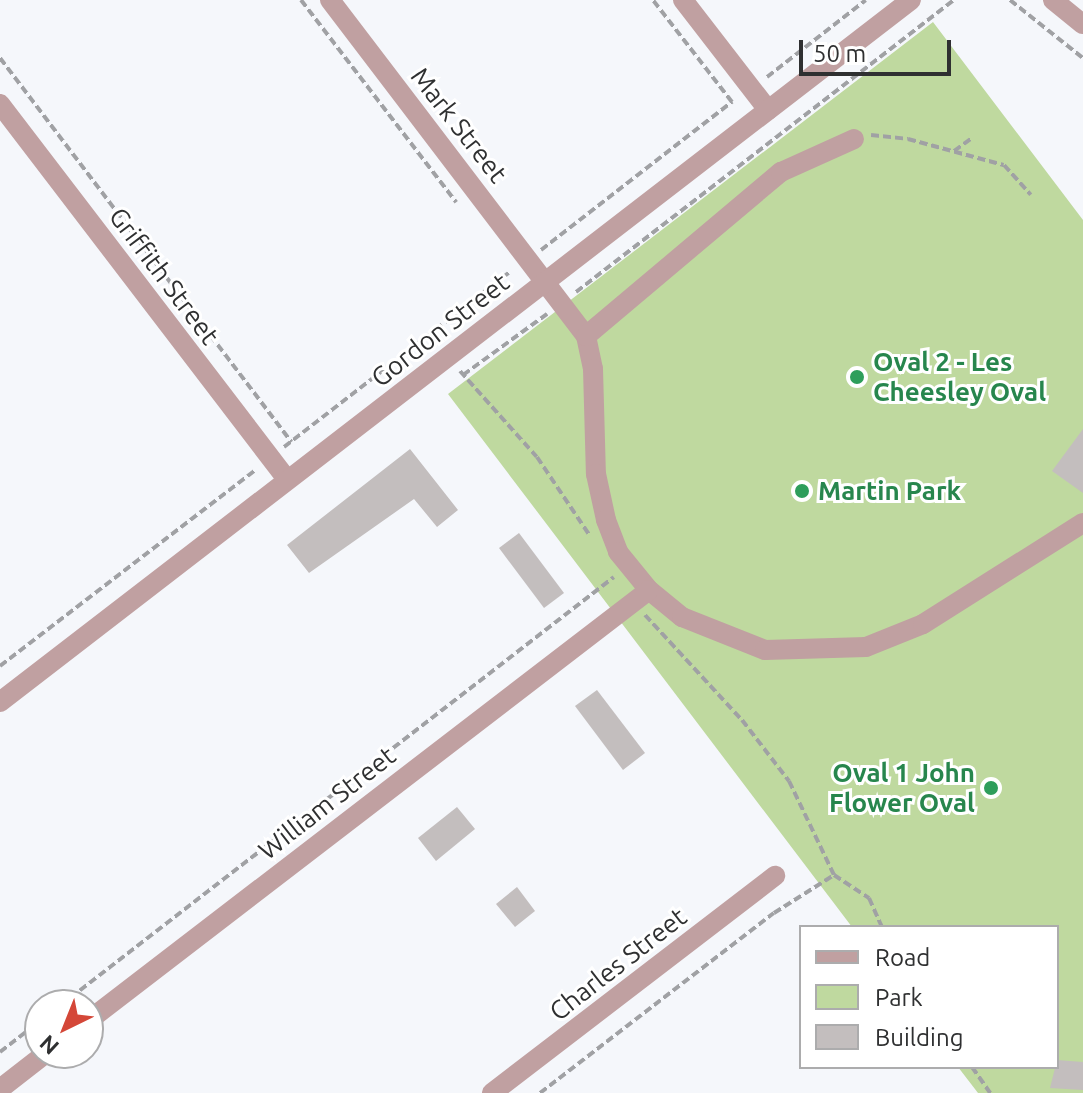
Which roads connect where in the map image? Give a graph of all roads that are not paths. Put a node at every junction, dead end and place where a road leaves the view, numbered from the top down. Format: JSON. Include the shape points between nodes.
{"nodes":[{"id":1,"x":330,"y":0,"type":"edge"},
{"id":2,"x":911,"y":0,"type":"edge"},
{"id":3,"x":1053,"y":0,"type":"edge"},
{"id":4,"x":694,"y":4,"type":"edge"},
{"id":5,"x":1083,"y":24,"type":"edge"},
{"id":6,"x":0,"y":104,"type":"edge"},
{"id":7,"x":768,"y":110,"type":"junction"},
{"id":8,"x":854,"y":139,"type":"road end"},
{"id":9,"x":546,"y":281,"type":"junction"},
{"id":10,"x":586,"y":336,"type":"junction"},
{"id":11,"x":287,"y":480,"type":"junction"},
{"id":12,"x":1083,"y":523,"type":"edge"},
{"id":13,"x":641,"y":596,"type":"junction"},
{"id":14,"x":0,"y":702,"type":"edge"},
{"id":15,"x":775,"y":876,"type":"dead end"},
{"id":16,"x":104,"y":1009,"type":"edge"},
{"id":17,"x":26,"y":1069,"type":"edge"},
{"id":18,"x":0,"y":1089,"type":"edge"},
{"id":19,"x":492,"y":1093,"type":"edge"}],
"edges":[{"from":1,"to":9,"type":"street","name":"Mark Street"},
{"from":2,"to":7,"type":"street","name":"Gordon Street"},
{"from":3,"to":5,"type":"street"},
{"from":4,"to":7,"type":"street"},
{"from":6,"to":11,"type":"street","name":"Griffith Street"},
{"from":7,"to":9,"type":"street","name":"Gordon Street"},
{"from":8,"to":10,"type":"street","via":[[781,172]]},
{"from":9,"to":10,"type":"street","name":"Mark Street"},
{"from":9,"to":11,"type":"street","name":"Gordon Street"},
{"from":10,"to":13,"type":"street","via":[[593,369],[596,474],[606,520]]},
{"from":11,"to":14,"type":"street","name":"Gordon Street"},
{"from":12,"to":13,"type":"street","via":[[923,624],[866,647],[786,652],[744,645]]},
{"from":13,"to":16,"type":"street","name":"William Street"},
{"from":15,"to":19,"type":"street","name":"Charles Street"},
{"from":17,"to":18,"type":"street"}]}
